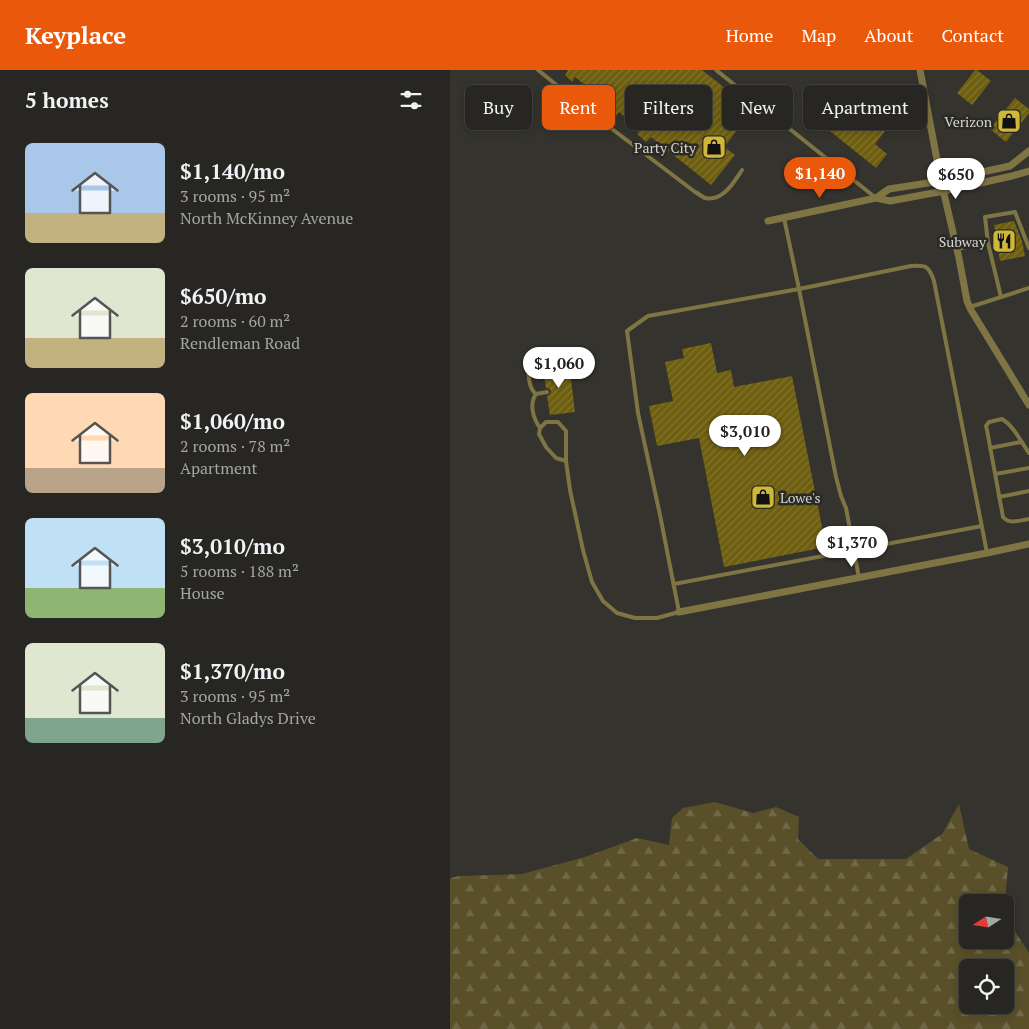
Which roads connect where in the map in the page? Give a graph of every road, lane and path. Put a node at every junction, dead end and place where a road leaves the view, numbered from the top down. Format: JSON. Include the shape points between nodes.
{"nodes":[{"id":1,"x":538,"y":70,"type":"edge"},
{"id":2,"x":716,"y":70,"type":"edge"},
{"id":3,"x":920,"y":70,"type":"edge"},
{"id":4,"x":1029,"y":151,"type":"edge"},
{"id":5,"x":742,"y":170,"type":"dead end"},
{"id":6,"x":1029,"y":171,"type":"edge"},
{"id":7,"x":941,"y":180,"type":"junction"},
{"id":8,"x":944,"y":191,"type":"junction"},
{"id":9,"x":876,"y":198,"type":"junction"},
{"id":10,"x":783,"y":218,"type":"junction"},
{"id":11,"x":768,"y":221,"type":"dead end"},
{"id":12,"x":988,"y":243,"type":"junction"},
{"id":13,"x":1029,"y":248,"type":"edge"},
{"id":14,"x":957,"y":249,"type":"junction"},
{"id":15,"x":1029,"y":288,"type":"edge"},
{"id":16,"x":799,"y":289,"type":"junction"},
{"id":17,"x":1001,"y":297,"type":"junction"},
{"id":18,"x":970,"y":307,"type":"junction"},
{"id":19,"x":528,"y":369,"type":"dead end"},
{"id":20,"x":547,"y":392,"type":"dead end"},
{"id":21,"x":536,"y":394,"type":"junction"},
{"id":22,"x":1029,"y":405,"type":"edge"},
{"id":23,"x":540,"y":428,"type":"junction"},
{"id":24,"x":1021,"y":442,"type":"junction"},
{"id":25,"x":990,"y":448,"type":"junction"},
{"id":26,"x":1029,"y":453,"type":"edge"},
{"id":27,"x":566,"y":461,"type":"junction"},
{"id":28,"x":1029,"y":468,"type":"edge"},
{"id":29,"x":995,"y":474,"type":"junction"},
{"id":30,"x":1029,"y":491,"type":"edge"},
{"id":31,"x":999,"y":497,"type":"junction"},
{"id":32,"x":1029,"y":519,"type":"edge"},
{"id":33,"x":982,"y":526,"type":"junction"},
{"id":34,"x":1029,"y":544,"type":"edge"},
{"id":35,"x":854,"y":551,"type":"junction"},
{"id":36,"x":987,"y":553,"type":"junction"},
{"id":37,"x":859,"y":578,"type":"junction"},
{"id":38,"x":674,"y":584,"type":"junction"},
{"id":39,"x":679,"y":612,"type":"junction"}],
"edges":[{"from":1,"to":5,"type":"lane","via":[[706,198],[719,197]]},
{"from":2,"to":9,"type":"lane"},
{"from":3,"to":7,"type":"street"},
{"from":4,"to":7,"type":"street","via":[[1010,166]]},
{"from":6,"to":8,"type":"street"},
{"from":7,"to":8,"type":"street"},
{"from":7,"to":9,"type":"street","via":[[889,189]]},
{"from":8,"to":9,"type":"street","via":[[890,200]]},
{"from":8,"to":14,"type":"street"},
{"from":9,"to":10,"type":"street"},
{"from":10,"to":11,"type":"street"},
{"from":10,"to":16,"type":"lane"},
{"from":12,"to":13,"type":"lane","via":[[985,217],[1015,212]]},
{"from":12,"to":14,"type":"lane"},
{"from":12,"to":17,"type":"lane"},
{"from":14,"to":18,"type":"street"},
{"from":15,"to":17,"type":"lane"},
{"from":16,"to":33,"type":"lane","via":[[910,266],[929,269]]},
{"from":16,"to":35,"type":"lane"},
{"from":16,"to":38,"type":"lane","via":[[648,316],[627,331],[638,412]]},
{"from":17,"to":18,"type":"lane"},
{"from":18,"to":22,"type":"street"},
{"from":19,"to":21,"type":"lane","via":[[531,389]]},
{"from":20,"to":21,"type":"lane"},
{"from":21,"to":23,"type":"lane","via":[[533,410]]},
{"from":23,"to":27,"type":"lane","via":[[539,434],[546,447],[556,458]]},
{"from":23,"to":27,"type":"lane","via":[[546,422],[558,422],[566,431]]},
{"from":24,"to":25,"type":"lane"},
{"from":24,"to":25,"type":"lane","via":[[1002,419],[986,426]]},
{"from":24,"to":26,"type":"lane"},
{"from":25,"to":29,"type":"lane"},
{"from":27,"to":39,"type":"lane","via":[[583,550],[592,582],[603,601],[617,613],[635,618],[657,618]]},
{"from":28,"to":29,"type":"lane"},
{"from":29,"to":31,"type":"lane"},
{"from":30,"to":31,"type":"lane"},
{"from":31,"to":32,"type":"lane","via":[[1006,521]]},
{"from":33,"to":35,"type":"lane"},
{"from":33,"to":36,"type":"lane"},
{"from":34,"to":36,"type":"street"},
{"from":35,"to":37,"type":"lane"},
{"from":35,"to":38,"type":"lane"},
{"from":36,"to":37,"type":"street"},
{"from":37,"to":39,"type":"street"},
{"from":38,"to":39,"type":"lane"}]}
